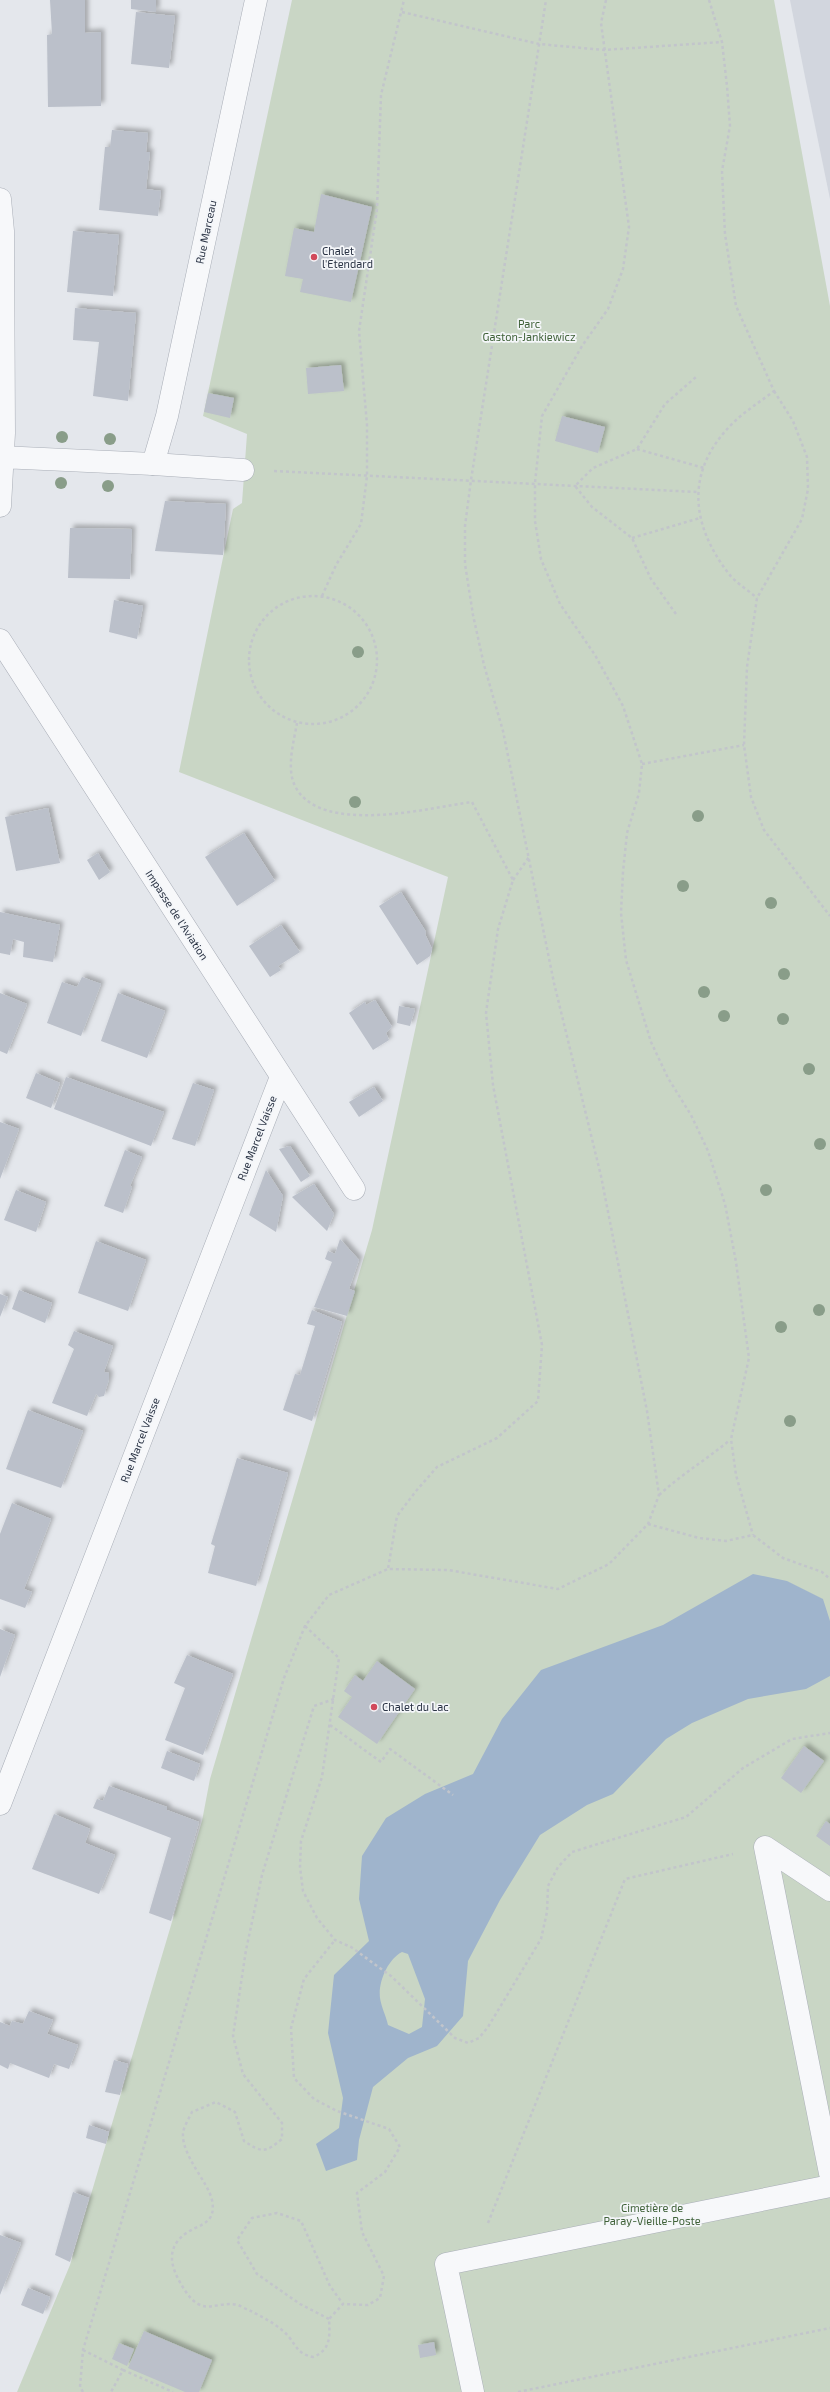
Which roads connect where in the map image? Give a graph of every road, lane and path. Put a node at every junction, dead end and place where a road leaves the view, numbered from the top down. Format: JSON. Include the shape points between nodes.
{"nodes":[{"id":1,"x":256,"y":0,"type":"edge"},
{"id":2,"x":404,"y":0,"type":"edge"},
{"id":3,"x":546,"y":0,"type":"edge"},
{"id":4,"x":606,"y":0,"type":"edge"},
{"id":5,"x":709,"y":0,"type":"edge"},
{"id":6,"x":402,"y":12,"type":"junction"},
{"id":7,"x":722,"y":42,"type":"junction"},
{"id":8,"x":539,"y":44,"type":"junction"},
{"id":9,"x":604,"y":50,"type":"junction"},
{"id":10,"x":0,"y":199,"type":"edge"},
{"id":11,"x":696,"y":377,"type":"dead end"},
{"id":12,"x":774,"y":391,"type":"junction"},
{"id":13,"x":637,"y":449,"type":"junction"},
{"id":14,"x":1,"y":457,"type":"edge"},
{"id":15,"x":153,"y":464,"type":"junction"},
{"id":16,"x":704,"y":468,"type":"junction"},
{"id":17,"x":242,"y":470,"type":"joint"},
{"id":18,"x":367,"y":476,"type":"junction"},
{"id":19,"x":471,"y":480,"type":"junction"},
{"id":20,"x":535,"y":484,"type":"junction"},
{"id":21,"x":575,"y":486,"type":"junction"},
{"id":22,"x":697,"y":492,"type":"junction"},
{"id":23,"x":0,"y":506,"type":"edge"},
{"id":24,"x":700,"y":518,"type":"junction"},
{"id":25,"x":632,"y":538,"type":"junction"},
{"id":26,"x":322,"y":596,"type":"junction"},
{"id":27,"x":756,"y":598,"type":"junction"},
{"id":28,"x":676,"y":614,"type":"dead end"},
{"id":29,"x":0,"y":640,"type":"edge"},
{"id":30,"x":297,"y":723,"type":"junction"},
{"id":31,"x":744,"y":745,"type":"junction"},
{"id":32,"x":642,"y":764,"type":"junction"},
{"id":33,"x":530,"y":857,"type":"junction"},
{"id":34,"x":513,"y":880,"type":"junction"},
{"id":35,"x":830,"y":916,"type":"edge"},
{"id":36,"x":281,"y":1077,"type":"junction"},
{"id":37,"x":354,"y":1190,"type":"dead end"},
{"id":38,"x":731,"y":1439,"type":"junction"},
{"id":39,"x":659,"y":1494,"type":"junction"},
{"id":40,"x":648,"y":1524,"type":"junction"},
{"id":41,"x":753,"y":1535,"type":"junction"},
{"id":42,"x":388,"y":1569,"type":"junction"},
{"id":43,"x":830,"y":1579,"type":"edge"},
{"id":44,"x":305,"y":1626,"type":"junction"},
{"id":45,"x":334,"y":1699,"type":"junction"},
{"id":46,"x":330,"y":1725,"type":"junction"},
{"id":47,"x":830,"y":1733,"type":"edge"},
{"id":48,"x":454,"y":1795,"type":"dead end"},
{"id":49,"x":0,"y":1804,"type":"edge"},
{"id":50,"x":765,"y":1847,"type":"junction"},
{"id":51,"x":830,"y":1890,"type":"edge"},
{"id":52,"x":335,"y":1940,"type":"junction"},
{"id":53,"x":830,"y":2173,"type":"edge"},
{"id":54,"x":830,"y":2186,"type":"edge"},
{"id":55,"x":474,"y":2259,"type":"junction"},
{"id":56,"x":344,"y":2304,"type":"junction"},
{"id":57,"x":329,"y":2320,"type":"junction"},
{"id":58,"x":830,"y":2328,"type":"edge"},
{"id":59,"x":83,"y":2350,"type":"junction"},
{"id":60,"x":123,"y":2370,"type":"junction"},
{"id":61,"x":83,"y":2392,"type":"edge"},
{"id":62,"x":111,"y":2392,"type":"edge"},
{"id":63,"x":173,"y":2392,"type":"edge"},
{"id":64,"x":473,"y":2392,"type":"edge"},
{"id":65,"x":518,"y":2392,"type":"edge"}],
"edges":[{"from":1,"to":15,"type":"street","name":"Rue Marceau","via":[[167,416]]},
{"from":2,"to":6,"type":"path"},
{"from":3,"to":8,"type":"path"},
{"from":4,"to":9,"type":"path","via":[[600,23]]},
{"from":5,"to":7,"type":"path"},
{"from":6,"to":8,"type":"path"},
{"from":6,"to":18,"type":"path","via":[[381,95],[377,209],[359,331],[367,425]]},
{"from":7,"to":9,"type":"path"},
{"from":7,"to":12,"type":"path","via":[[730,126],[722,171],[725,234],[736,306]]},
{"from":8,"to":9,"type":"path"},
{"from":8,"to":19,"type":"path"},
{"from":9,"to":20,"type":"path","via":[[629,227],[624,269],[608,309],[582,346],[542,416]]},
{"from":10,"to":14,"type":"street","via":[[3,231]]},
{"from":11,"to":13,"type":"path","via":[[665,404]]},
{"from":12,"to":16,"type":"path","via":[[732,423],[712,448]]},
{"from":12,"to":27,"type":"path","via":[[793,421],[807,457],[808,489],[802,519]]},
{"from":13,"to":16,"type":"path"},
{"from":13,"to":21,"type":"path","via":[[593,468]]},
{"from":14,"to":15,"type":"street"},
{"from":14,"to":23,"type":"street"},
{"from":15,"to":17,"type":"street"},
{"from":16,"to":22,"type":"path"},
{"from":17,"to":18,"type":"path"},
{"from":18,"to":19,"type":"path"},
{"from":18,"to":26,"type":"path","via":[[361,524],[336,565]]},
{"from":19,"to":20,"type":"path"},
{"from":19,"to":33,"type":"path","via":[[465,526],[464,564],[484,665],[503,731]]},
{"from":20,"to":21,"type":"path"},
{"from":20,"to":32,"type":"path","via":[[535,521],[541,559],[560,604],[595,655],[622,706]]},
{"from":21,"to":22,"type":"path"},
{"from":21,"to":25,"type":"path","via":[[592,508]]},
{"from":22,"to":24,"type":"path"},
{"from":24,"to":25,"type":"path"},
{"from":24,"to":27,"type":"path","via":[[714,551],[730,575]]},
{"from":25,"to":28,"type":"path","via":[[651,579]]},
{"from":26,"to":30,"type":"path","via":[[300,596],[280,604],[264,618],[253,637],[248,658],[251,680],[262,699],[277,714]]},
{"from":26,"to":30,"type":"path","via":[[341,602],[356,612],[368,626],[375,644],[377,663],[373,682],[365,699],[351,712],[328,722]]},
{"from":27,"to":31,"type":"path","via":[[747,667]]},
{"from":29,"to":36,"type":"street","name":"Impasse de l'Aviation"},
{"from":30,"to":34,"type":"path","via":[[291,766],[294,785],[306,800],[324,810],[343,814],[388,814],[472,802]]},
{"from":31,"to":32,"type":"path"},
{"from":31,"to":35,"type":"path","via":[[750,797],[764,830]]},
{"from":32,"to":38,"type":"path","via":[[639,793],[628,833],[623,872],[621,913],[626,960],[651,1042],[668,1078],[691,1114],[708,1151],[725,1204],[750,1358]]},
{"from":33,"to":34,"type":"path"},
{"from":33,"to":39,"type":"path","via":[[554,983],[601,1176],[631,1323]]},
{"from":34,"to":42,"type":"path","via":[[498,929],[486,1013],[493,1085],[542,1345],[538,1401],[497,1438],[437,1467],[397,1516]]},
{"from":36,"to":37,"type":"street","name":"Impasse de l'Aviation"},
{"from":36,"to":49,"type":"street","name":"Rue Marcel Vaisse"},
{"from":38,"to":39,"type":"path","via":[[703,1462],[684,1472]]},
{"from":38,"to":41,"type":"path","via":[[736,1476]]},
{"from":39,"to":40,"type":"path"},
{"from":40,"to":41,"type":"path","via":[[699,1538],[726,1541]]},
{"from":40,"to":42,"type":"path","via":[[609,1564],[558,1588],[448,1570]]},
{"from":41,"to":43,"type":"path","via":[[783,1558],[822,1572]]},
{"from":42,"to":44,"type":"path","via":[[329,1595]]},
{"from":44,"to":45,"type":"path","via":[[339,1658]]},
{"from":44,"to":59,"type":"path","via":[[284,1678]]},
{"from":45,"to":46,"type":"path"},
{"from":45,"to":57,"type":"path","via":[[314,1706],[287,1788],[262,1875],[246,1950],[233,2036],[243,2074],[282,2123],[282,2139],[269,2149],[259,2150],[244,2141],[235,2112],[216,2102],[192,2112],[183,2134],[191,2161],[212,2200],[212,2212],[206,2224],[185,2234],[172,2253],[172,2268],[192,2300],[210,2308],[237,2305],[266,2318],[288,2336],[299,2352],[305,2355],[313,2357],[327,2346],[331,2338]]},
{"from":46,"to":48,"type":"path","via":[[381,1762],[390,1749]]},
{"from":46,"to":52,"type":"path","via":[[322,1777],[301,1841],[300,1867],[303,1891],[317,1918]]},
{"from":47,"to":52,"type":"path","via":[[792,1739],[743,1768],[686,1817],[572,1852],[558,1867],[548,1886],[547,1912],[541,1940],[479,2038],[468,2042],[455,2038],[391,1976],[351,1947]]},
{"from":50,"to":51,"type":"street"},
{"from":50,"to":53,"type":"street"},
{"from":50,"to":55,"type":"path","via":[[625,1879]]},
{"from":52,"to":56,"type":"path","via":[[304,1979],[291,2028],[294,2078],[314,2099],[337,2111],[389,2129],[400,2147],[385,2172],[356,2193],[362,2232],[384,2276],[380,2298],[368,2305]]},
{"from":54,"to":55,"type":"street"},
{"from":55,"to":64,"type":"street","via":[[446,2264]]},
{"from":56,"to":57,"type":"path"},
{"from":56,"to":57,"type":"path","via":[[330,2286],[300,2221],[277,2213],[252,2218],[237,2240],[257,2274],[300,2304]]},
{"from":58,"to":65,"type":"path"},
{"from":59,"to":60,"type":"path"},
{"from":59,"to":61,"type":"path","via":[[80,2387]]},
{"from":60,"to":62,"type":"path"},
{"from":60,"to":63,"type":"path"}]}
